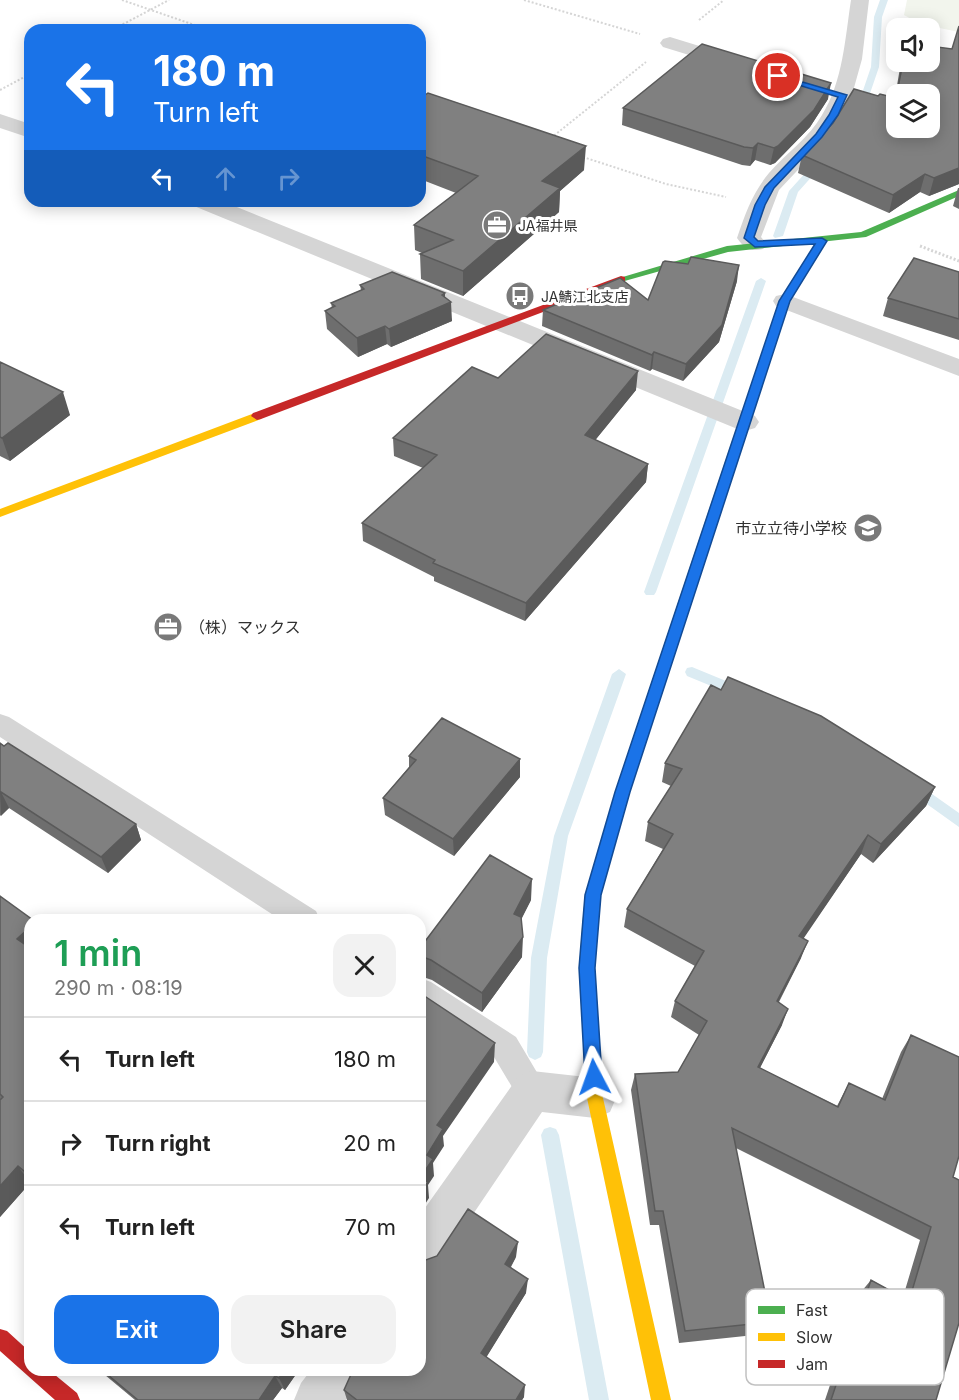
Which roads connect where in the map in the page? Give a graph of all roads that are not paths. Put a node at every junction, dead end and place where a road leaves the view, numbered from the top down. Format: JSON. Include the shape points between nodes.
{"nodes":[{"id":1,"x":860,"y":0,"type":"edge"},
{"id":2,"x":670,"y":43,"type":"road end"},
{"id":3,"x":756,"y":69,"type":"edge"},
{"id":4,"x":821,"y":89,"type":"edge"},
{"id":5,"x":843,"y":95,"type":"junction"},
{"id":6,"x":0,"y":120,"type":"edge"},
{"id":7,"x":24,"y":130,"type":"edge"},
{"id":8,"x":959,"y":193,"type":"edge"},
{"id":9,"x":217,"y":207,"type":"edge"},
{"id":10,"x":822,"y":241,"type":"junction"},
{"id":11,"x":755,"y":244,"type":"junction"},
{"id":12,"x":785,"y":301,"type":"junction"},
{"id":13,"x":503,"y":322,"type":"junction"},
{"id":14,"x":959,"y":368,"type":"edge"},
{"id":15,"x":726,"y":414,"type":"junction"},
{"id":16,"x":0,"y":513,"type":"edge"},
{"id":17,"x":0,"y":724,"type":"edge"},
{"id":18,"x":297,"y":914,"type":"edge"},
{"id":19,"x":426,"y":996,"type":"edge"},
{"id":20,"x":532,"y":1091,"type":"junction"},
{"id":21,"x":595,"y":1098,"type":"junction"},
{"id":22,"x":426,"y":1244,"type":"edge"},
{"id":23,"x":0,"y":1338,"type":"edge"},
{"id":24,"x":24,"y":1360,"type":"edge"},
{"id":25,"x":42,"y":1376,"type":"edge"},
{"id":26,"x":335,"y":1376,"type":"edge"},
{"id":27,"x":70,"y":1400,"type":"edge"},
{"id":28,"x":318,"y":1400,"type":"edge"},
{"id":29,"x":660,"y":1400,"type":"edge"}],
"edges":[{"from":1,"to":5,"type":"street"},
{"from":2,"to":3,"type":"street"},
{"from":4,"to":5,"type":"street"},
{"from":5,"to":11,"type":"street","via":[[819,135],[770,187],[749,238]]},
{"from":6,"to":7,"type":"street"},
{"from":8,"to":10,"type":"street","via":[[862,236]]},
{"from":9,"to":13,"type":"street"},
{"from":10,"to":11,"type":"street"},
{"from":10,"to":12,"type":"street"},
{"from":11,"to":13,"type":"street","via":[[679,261]]},
{"from":12,"to":14,"type":"street"},
{"from":12,"to":15,"type":"street"},
{"from":13,"to":15,"type":"street"},
{"from":13,"to":16,"type":"street"},
{"from":15,"to":21,"type":"street","via":[[593,895],[587,968]]},
{"from":17,"to":18,"type":"lane"},
{"from":19,"to":20,"type":"lane","via":[[505,1047]]},
{"from":20,"to":21,"type":"street"},
{"from":20,"to":22,"type":"street"},
{"from":21,"to":29,"type":"street"},
{"from":23,"to":24,"type":"street"},
{"from":25,"to":27,"type":"street"},
{"from":26,"to":28,"type":"street"}]}
